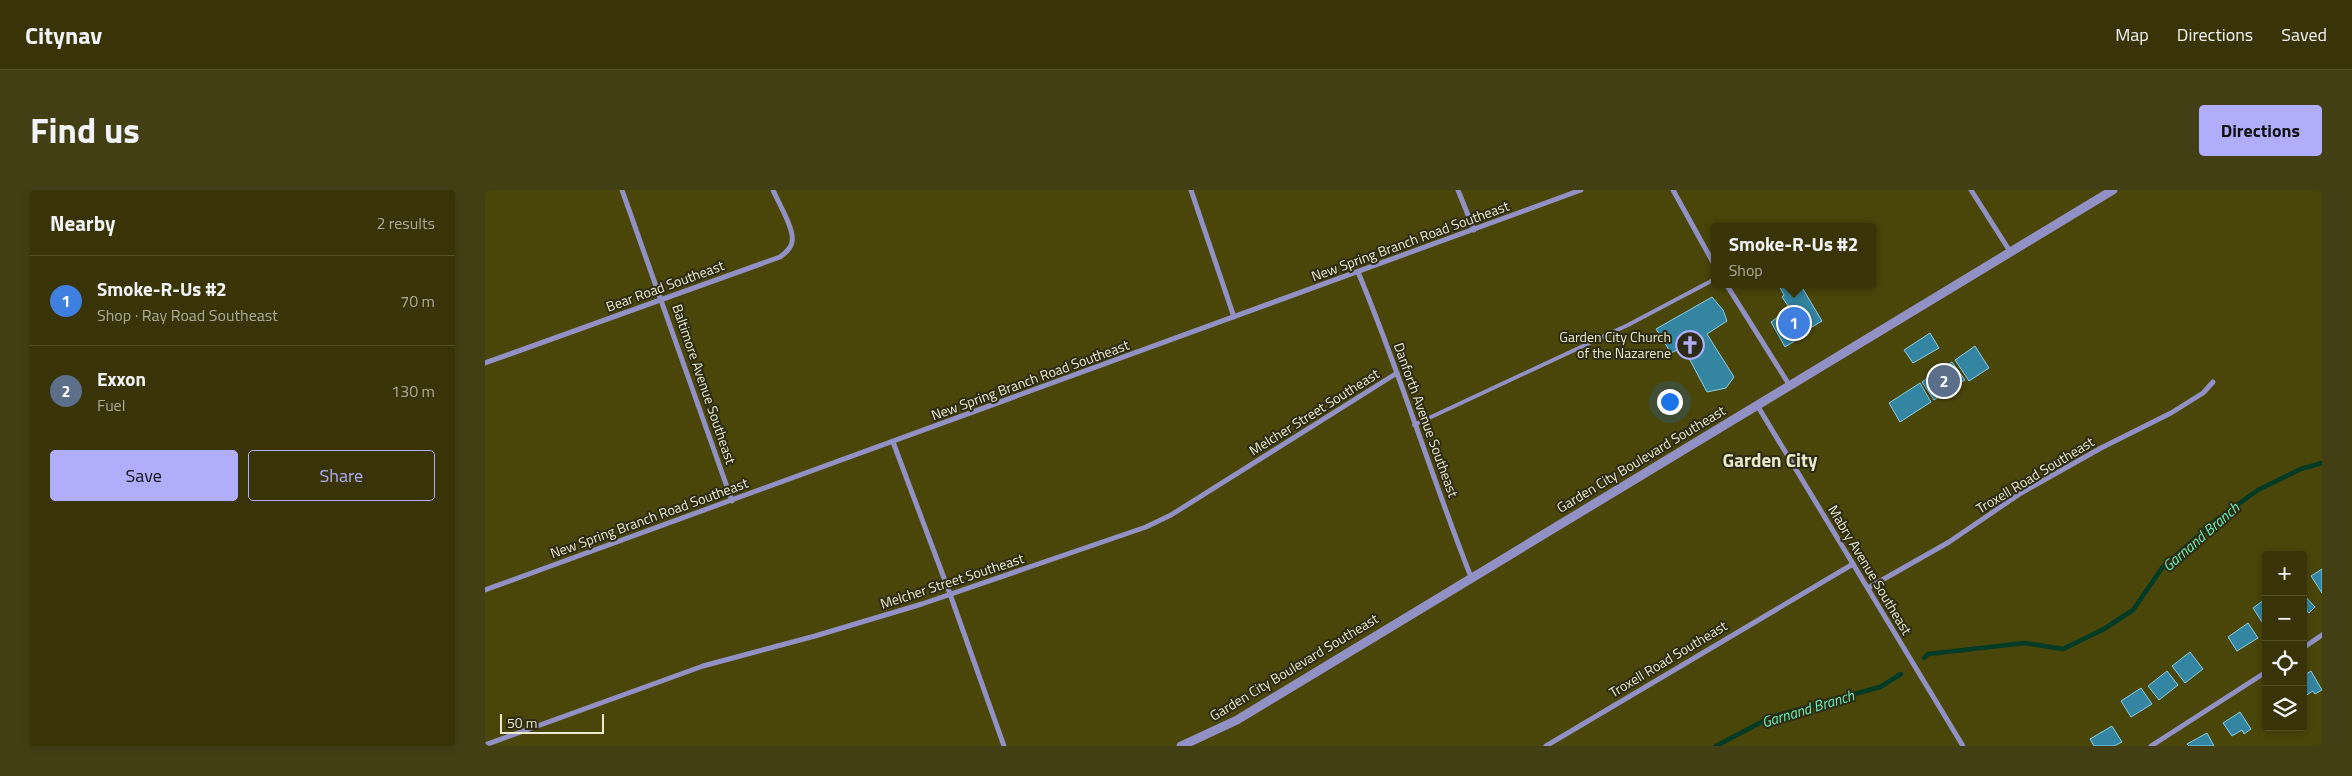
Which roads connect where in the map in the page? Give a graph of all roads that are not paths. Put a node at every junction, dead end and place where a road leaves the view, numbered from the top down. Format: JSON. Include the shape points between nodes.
{"nodes":[{"id":1,"x":622,"y":190,"type":"edge"},
{"id":2,"x":773,"y":190,"type":"edge"},
{"id":3,"x":1191,"y":190,"type":"edge"},
{"id":4,"x":1458,"y":190,"type":"edge"},
{"id":5,"x":1581,"y":190,"type":"edge"},
{"id":6,"x":1673,"y":190,"type":"edge"},
{"id":7,"x":1971,"y":190,"type":"edge"},
{"id":8,"x":2113,"y":190,"type":"edge"},
{"id":9,"x":1474,"y":230,"type":"junction"},
{"id":10,"x":2011,"y":252,"type":"junction"},
{"id":11,"x":1711,"y":259,"type":"edge"},
{"id":12,"x":1358,"y":272,"type":"junction"},
{"id":13,"x":1711,"y":280,"type":"edge"},
{"id":14,"x":1729,"y":288,"type":"edge"},
{"id":15,"x":662,"y":300,"type":"junction"},
{"id":16,"x":1234,"y":317,"type":"junction"},
{"id":17,"x":485,"y":363,"type":"edge"},
{"id":18,"x":1397,"y":373,"type":"junction"},
{"id":19,"x":2213,"y":382,"type":"dead end"},
{"id":20,"x":1790,"y":386,"type":"junction"},
{"id":21,"x":1757,"y":405,"type":"junction"},
{"id":22,"x":1415,"y":425,"type":"junction"},
{"id":23,"x":893,"y":442,"type":"junction"},
{"id":24,"x":732,"y":501,"type":"junction"},
{"id":25,"x":1853,"y":564,"type":"junction"},
{"id":26,"x":1471,"y":577,"type":"junction"},
{"id":27,"x":1868,"y":588,"type":"junction"},
{"id":28,"x":485,"y":590,"type":"edge"},
{"id":29,"x":950,"y":594,"type":"junction"},
{"id":30,"x":2322,"y":635,"type":"edge"},
{"id":31,"x":2307,"y":645,"type":"edge"},
{"id":32,"x":2262,"y":675,"type":"edge"},
{"id":33,"x":485,"y":745,"type":"edge"},
{"id":34,"x":1004,"y":746,"type":"edge"},
{"id":35,"x":1181,"y":746,"type":"edge"},
{"id":36,"x":1546,"y":746,"type":"edge"},
{"id":37,"x":1963,"y":746,"type":"edge"},
{"id":38,"x":2151,"y":746,"type":"edge"}],
"edges":[{"from":1,"to":15,"type":"street","name":"Baltimore Avenue Southeast"},
{"from":2,"to":15,"type":"street","name":"Bear Road Southeast","via":[[793,233],[789,249],[772,262]]},
{"from":3,"to":16,"type":"street"},
{"from":4,"to":9,"type":"street"},
{"from":5,"to":9,"type":"street","name":"New Spring Branch Road Southeast"},
{"from":6,"to":11,"type":"street"},
{"from":7,"to":10,"type":"street"},
{"from":8,"to":10,"type":"street","name":"Garden City Boulevard Southeast"},
{"from":9,"to":12,"type":"street","name":"New Spring Branch Road Southeast"},
{"from":10,"to":20,"type":"street","name":"Garden City Boulevard Southeast"},
{"from":12,"to":16,"type":"street","name":"New Spring Branch Road Southeast"},
{"from":12,"to":18,"type":"street","name":"Danforth Avenue Southeast"},
{"from":13,"to":22,"type":"lane","via":[[1628,325]]},
{"from":14,"to":20,"type":"street"},
{"from":15,"to":17,"type":"street","name":"Bear Road Southeast"},
{"from":15,"to":24,"type":"street","name":"Baltimore Avenue Southeast"},
{"from":16,"to":23,"type":"street","name":"New Spring Branch Road Southeast"},
{"from":18,"to":22,"type":"street","name":"Danforth Avenue Southeast"},
{"from":18,"to":29,"type":"street","name":"Melcher Street Southeast","via":[[1171,515],[1145,527]]},
{"from":19,"to":27,"type":"street","name":"Troxell Road Southeast","via":[[2203,393],[2171,413],[2021,493],[1949,542]]},
{"from":20,"to":21,"type":"street","name":"Garden City Boulevard Southeast"},
{"from":21,"to":25,"type":"street","name":"Mabry Avenue Southeast"},
{"from":21,"to":26,"type":"street","name":"Garden City Boulevard Southeast"},
{"from":22,"to":26,"type":"street","name":"Danforth Avenue Southeast"},
{"from":23,"to":24,"type":"street","name":"New Spring Branch Road Southeast"},
{"from":23,"to":29,"type":"street"},
{"from":24,"to":28,"type":"street","name":"New Spring Branch Road Southeast"},
{"from":25,"to":27,"type":"street","name":"Mabry Avenue Southeast"},
{"from":25,"to":36,"type":"street","name":"Troxell Road Southeast"},
{"from":26,"to":35,"type":"street","name":"Garden City Boulevard Southeast","via":[[1237,720]]},
{"from":27,"to":37,"type":"street","name":"Mabry Avenue Southeast"},
{"from":29,"to":33,"type":"street","name":"Melcher Street Southeast","via":[[815,636],[703,666]]},
{"from":29,"to":34,"type":"street"},
{"from":30,"to":31,"type":"street"},
{"from":32,"to":38,"type":"street"}]}
